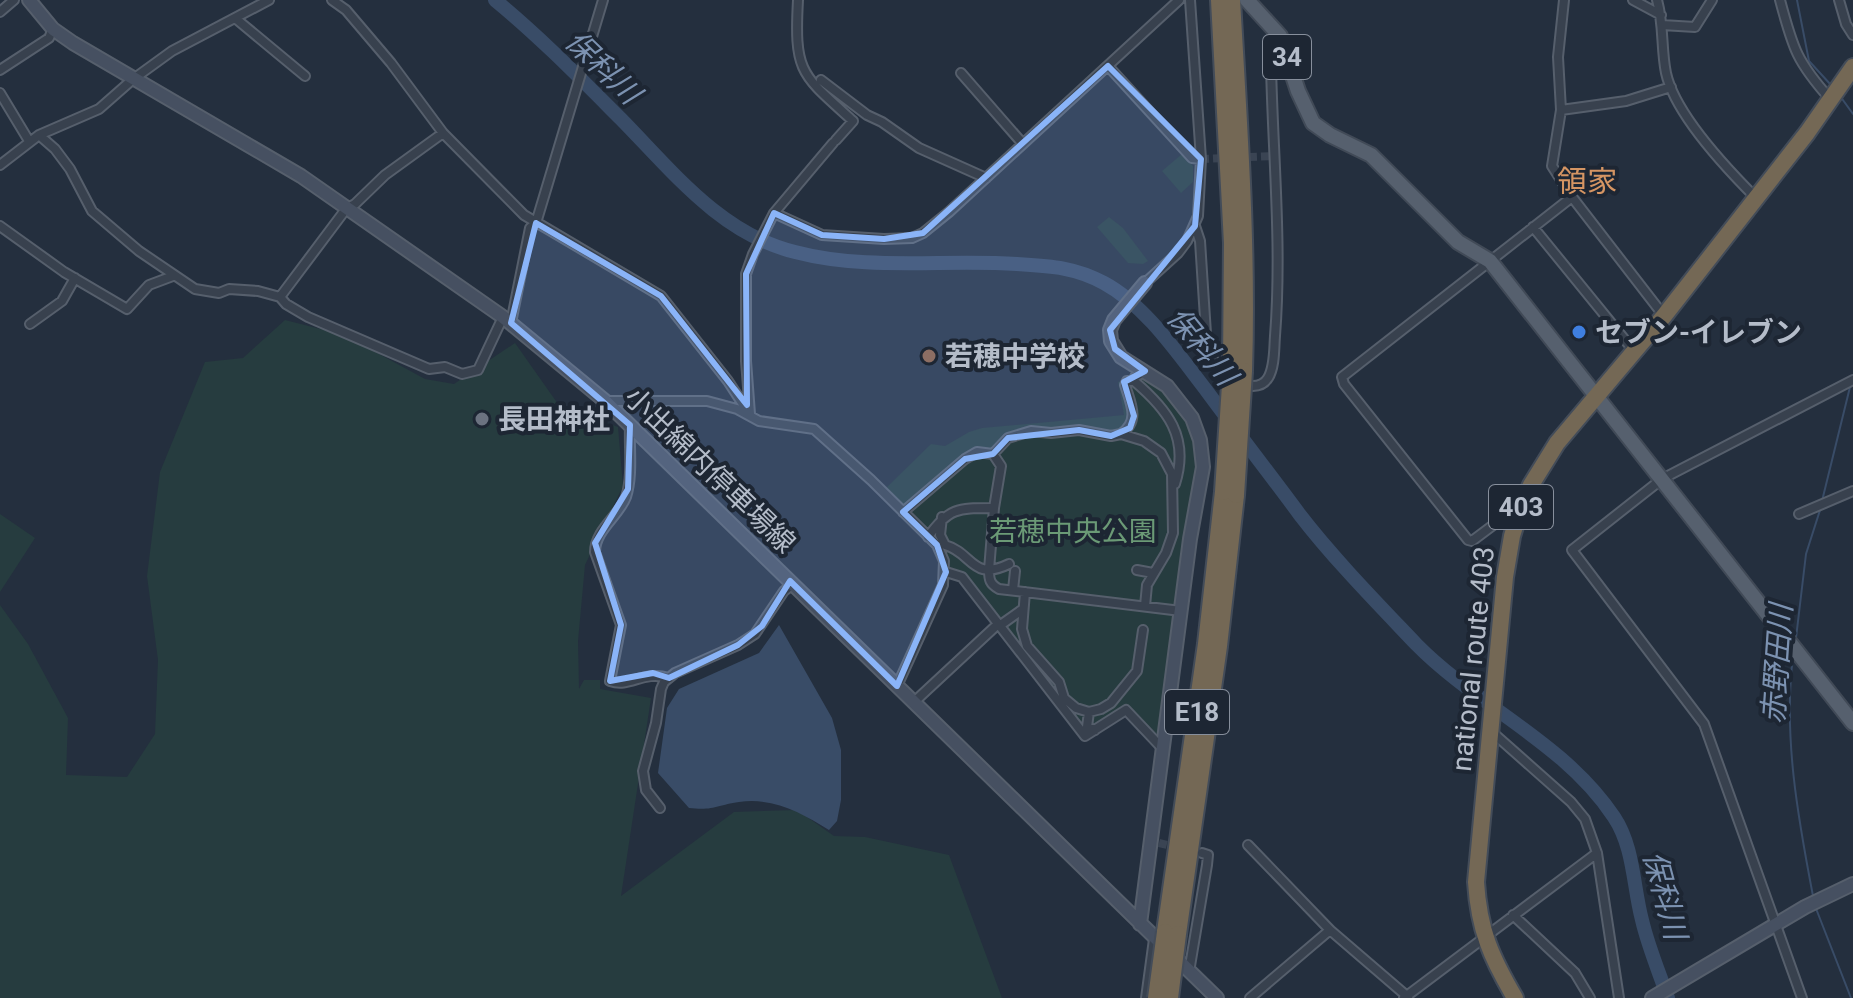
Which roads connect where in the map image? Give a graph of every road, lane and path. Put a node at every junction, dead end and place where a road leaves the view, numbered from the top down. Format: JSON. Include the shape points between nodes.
{"nodes":[{"id":1,"x":14,"y":0,"type":"edge"},
{"id":2,"x":29,"y":0,"type":"edge"},
{"id":3,"x":269,"y":0,"type":"edge"},
{"id":4,"x":332,"y":0,"type":"edge"},
{"id":5,"x":603,"y":0,"type":"edge"},
{"id":6,"x":798,"y":0,"type":"edge"},
{"id":7,"x":1179,"y":0,"type":"edge"},
{"id":8,"x":1190,"y":0,"type":"edge"},
{"id":9,"x":1247,"y":0,"type":"edge"},
{"id":10,"x":1564,"y":0,"type":"edge"},
{"id":11,"x":1633,"y":0,"type":"edge"},
{"id":12,"x":1657,"y":0,"type":"edge"},
{"id":13,"x":1712,"y":0,"type":"edge"},
{"id":14,"x":1780,"y":0,"type":"edge"},
{"id":15,"x":1839,"y":0,"type":"edge"},
{"id":16,"x":1226,"y":5,"type":"edge"},
{"id":17,"x":0,"y":12,"type":"edge"},
{"id":18,"x":1661,"y":15,"type":"junction"},
{"id":19,"x":235,"y":18,"type":"junction"},
{"id":20,"x":1662,"y":25,"type":"junction"},
{"id":21,"x":53,"y":29,"type":"junction"},
{"id":22,"x":1853,"y":35,"type":"edge"},
{"id":23,"x":1108,"y":66,"type":"junction"},
{"id":24,"x":1271,"y":66,"type":"dead end"},
{"id":25,"x":0,"y":70,"type":"edge"},
{"id":26,"x":961,"y":73,"type":"dead end"},
{"id":27,"x":305,"y":76,"type":"dead end"},
{"id":28,"x":132,"y":80,"type":"junction"},
{"id":29,"x":821,"y":80,"type":"dead end"},
{"id":30,"x":1844,"y":84,"type":"edge"},
{"id":31,"x":1671,"y":87,"type":"junction"},
{"id":32,"x":0,"y":93,"type":"edge"},
{"id":33,"x":1561,"y":110,"type":"junction"},
{"id":34,"x":443,"y":133,"type":"junction"},
{"id":35,"x":39,"y":135,"type":"junction"},
{"id":36,"x":29,"y":141,"type":"junction"},
{"id":37,"x":1023,"y":144,"type":"junction"},
{"id":38,"x":1201,"y":159,"type":"junction"},
{"id":39,"x":0,"y":165,"type":"edge"},
{"id":40,"x":986,"y":178,"type":"junction"},
{"id":41,"x":1572,"y":197,"type":"junction"},
{"id":42,"x":1756,"y":198,"type":"junction"},
{"id":43,"x":346,"y":209,"type":"junction"},
{"id":44,"x":774,"y":213,"type":"junction"},
{"id":45,"x":536,"y":223,"type":"junction"},
{"id":46,"x":0,"y":226,"type":"edge"},
{"id":47,"x":1195,"y":226,"type":"junction"},
{"id":48,"x":1533,"y":227,"type":"junction"},
{"id":49,"x":1490,"y":261,"type":"junction"},
{"id":50,"x":173,"y":276,"type":"junction"},
{"id":51,"x":75,"y":278,"type":"junction"},
{"id":52,"x":1145,"y":283,"type":"joint"},
{"id":53,"x":280,"y":297,"type":"junction"},
{"id":54,"x":1664,"y":316,"type":"junction"},
{"id":55,"x":507,"y":320,"type":"junction"},
{"id":56,"x":30,"y":324,"type":"dead end"},
{"id":57,"x":1634,"y":351,"type":"junction"},
{"id":58,"x":1145,"y":371,"type":"junction"},
{"id":59,"x":1853,"y":380,"type":"edge"},
{"id":60,"x":1130,"y":383,"type":"junction"},
{"id":61,"x":1114,"y":384,"type":"dead end"},
{"id":62,"x":1596,"y":396,"type":"junction"},
{"id":63,"x":605,"y":401,"type":"junction"},
{"id":64,"x":750,"y":415,"type":"junction"},
{"id":65,"x":630,"y":425,"type":"junction"},
{"id":66,"x":1121,"y":434,"type":"junction"},
{"id":67,"x":993,"y":454,"type":"junction"},
{"id":68,"x":1662,"y":479,"type":"junction"},
{"id":69,"x":1174,"y":488,"type":"junction"},
{"id":70,"x":1853,"y":491,"type":"edge"},
{"id":71,"x":994,"y":508,"type":"junction"},
{"id":72,"x":1520,"y":510,"type":"junction"},
{"id":73,"x":903,"y":512,"type":"junction"},
{"id":74,"x":1799,"y":514,"type":"dead end"},
{"id":75,"x":942,"y":517,"type":"junction"},
{"id":76,"x":928,"y":537,"type":"junction"},
{"id":77,"x":989,"y":570,"type":"junction"},
{"id":78,"x":1137,"y":570,"type":"dead end"},
{"id":79,"x":946,"y":572,"type":"junction"},
{"id":80,"x":1153,"y":573,"type":"junction"},
{"id":81,"x":793,"y":584,"type":"junction"},
{"id":82,"x":1013,"y":590,"type":"junction"},
{"id":83,"x":1025,"y":592,"type":"junction"},
{"id":84,"x":1145,"y":606,"type":"junction"},
{"id":85,"x":1023,"y":609,"type":"junction"},
{"id":86,"x":1181,"y":611,"type":"junction"},
{"id":87,"x":1000,"y":624,"type":"junction"},
{"id":88,"x":1143,"y":630,"type":"dead end"},
{"id":89,"x":669,"y":678,"type":"junction"},
{"id":90,"x":897,"y":686,"type":"junction"},
{"id":91,"x":914,"y":702,"type":"junction"},
{"id":92,"x":1089,"y":712,"type":"junction"},
{"id":93,"x":1853,"y":723,"type":"edge"},
{"id":94,"x":1087,"y":728,"type":"junction"},
{"id":95,"x":1492,"y":730,"type":"junction"},
{"id":96,"x":1161,"y":747,"type":"junction"},
{"id":97,"x":660,"y":808,"type":"dead end"},
{"id":98,"x":1248,"y":845,"type":"dead end"},
{"id":99,"x":1202,"y":853,"type":"dead end"},
{"id":100,"x":1597,"y":853,"type":"junction"},
{"id":101,"x":1853,"y":884,"type":"edge"},
{"id":102,"x":1513,"y":915,"type":"junction"},
{"id":103,"x":1140,"y":924,"type":"junction"},
{"id":104,"x":1775,"y":925,"type":"junction"},
{"id":105,"x":1330,"y":930,"type":"junction"},
{"id":106,"x":1166,"y":935,"type":"junction"},
{"id":107,"x":1484,"y":937,"type":"junction"},
{"id":108,"x":1189,"y":972,"type":"junction"},
{"id":109,"x":1406,"y":997,"type":"edge"},
{"id":110,"x":1146,"y":998,"type":"edge"},
{"id":111,"x":1156,"y":998,"type":"edge"},
{"id":112,"x":1170,"y":998,"type":"edge"},
{"id":113,"x":1217,"y":998,"type":"edge"},
{"id":114,"x":1250,"y":998,"type":"edge"},
{"id":115,"x":1515,"y":998,"type":"edge"},
{"id":116,"x":1590,"y":998,"type":"edge"},
{"id":117,"x":1619,"y":998,"type":"edge"},
{"id":118,"x":1652,"y":998,"type":"edge"},
{"id":119,"x":1802,"y":998,"type":"edge"}],
"edges":[{"from":1,"to":17,"type":"street"},
{"from":2,"to":21,"type":"main road","name":"小出綿内停車場線"},
{"from":3,"to":19,"type":"street"},
{"from":4,"to":34,"type":"street","via":[[391,63]]},
{"from":5,"to":45,"type":"street"},
{"from":6,"to":44,"type":"street","via":[[797,45],[807,78],[853,121]]},
{"from":7,"to":23,"type":"street"},
{"from":8,"to":38,"type":"street"},
{"from":9,"to":49,"type":"main road","number":"34","via":[[1280,36],[1313,123],[1371,155],[1458,242]]},
{"from":10,"to":33,"type":"street","via":[[1558,57]]},
{"from":11,"to":18,"type":"street"},
{"from":12,"to":18,"type":"street"},
{"from":13,"to":20,"type":"street","via":[[1695,27]]},
{"from":14,"to":30,"type":"street","via":[[1792,47],[1806,71]]},
{"from":15,"to":22,"type":"street"},
{"from":16,"to":106,"type":"highway","number":"E18","bridge":true,"via":[[1244,194],[1246,285],[1219,646]]},
{"from":18,"to":20,"type":"street"},
{"from":19,"to":27,"type":"street"},
{"from":19,"to":28,"type":"street","via":[[172,51]]},
{"from":20,"to":31,"type":"street"},
{"from":21,"to":25,"type":"street","via":[[49,38]]},
{"from":21,"to":28,"type":"main road","name":"小出綿内停車場線"},
{"from":23,"to":37,"type":"street"},
{"from":23,"to":38,"type":"street","via":[[1192,158]]},
{"from":24,"to":47,"type":"street","via":[[1279,285],[1270,375],[1258,386],[1225,375],[1207,349]]},
{"from":26,"to":37,"type":"street"},
{"from":28,"to":35,"type":"street","via":[[99,109]]},
{"from":28,"to":43,"type":"main road","name":"小出綿内停車場線","via":[[236,136]]},
{"from":29,"to":40,"type":"street","via":[[919,148]]},
{"from":30,"to":42,"type":"highway","name":"national route 403","number":"403"},
{"from":31,"to":33,"type":"street","via":[[1626,101]]},
{"from":31,"to":42,"type":"street","via":[[1713,152]]},
{"from":32,"to":36,"type":"street"},
{"from":33,"to":41,"type":"street","via":[[1552,166]]},
{"from":34,"to":43,"type":"street"},
{"from":34,"to":45,"type":"street"},
{"from":35,"to":36,"type":"street"},
{"from":35,"to":50,"type":"street","via":[[70,169],[92,211]]},
{"from":36,"to":39,"type":"street"},
{"from":37,"to":40,"type":"street"},
{"from":38,"to":47,"type":"street"},
{"from":40,"to":44,"type":"street","via":[[912,238],[822,235]]},
{"from":41,"to":48,"type":"street"},
{"from":41,"to":54,"type":"street"},
{"from":42,"to":54,"type":"highway","name":"national route 403","number":"403"},
{"from":43,"to":53,"type":"street"},
{"from":43,"to":55,"type":"main road","name":"小出綿内停車場線"},
{"from":44,"to":64,"type":"street","via":[[746,274]]},
{"from":45,"to":55,"type":"street","via":[[530,228]]},
{"from":45,"to":64,"type":"street","via":[[661,296]]},
{"from":46,"to":51,"type":"street"},
{"from":47,"to":52,"type":"street","via":[[1178,253]]},
{"from":48,"to":49,"type":"street"},
{"from":48,"to":57,"type":"street"},
{"from":49,"to":62,"type":"main road","number":"34"},
{"from":49,"to":72,"type":"street","via":[[1342,377],[1468,540]]},
{"from":50,"to":51,"type":"street","via":[[149,285],[127,309]]},
{"from":50,"to":53,"type":"street","via":[[195,289]]},
{"from":51,"to":56,"type":"street","via":[[62,301]]},
{"from":52,"to":58,"type":"main road","via":[[1110,330],[1121,357]]},
{"from":53,"to":55,"type":"street","via":[[308,317],[391,354],[429,369],[445,367],[462,374],[478,370]]},
{"from":54,"to":57,"type":"highway","name":"national route 403","number":"403"},
{"from":55,"to":63,"type":"main road","name":"小出綿内停車場線"},
{"from":57,"to":62,"type":"highway","name":"national route 403","number":"403"},
{"from":58,"to":60,"type":"street"},
{"from":58,"to":86,"type":"main road","via":[[1167,386],[1192,418],[1203,455]]},
{"from":59,"to":68,"type":"street"},
{"from":60,"to":61,"type":"street"},
{"from":60,"to":66,"type":"street","via":[[1134,416]]},
{"from":60,"to":69,"type":"street","via":[[1168,414],[1178,440]]},
{"from":62,"to":68,"type":"main road","number":"34"},
{"from":62,"to":72,"type":"highway","name":"national route 403","number":"403","via":[[1557,443]]},
{"from":63,"to":64,"type":"street","via":[[707,401]]},
{"from":63,"to":65,"type":"main road","name":"小出綿内停車場線"},
{"from":64,"to":73,"type":"street","via":[[814,429]]},
{"from":65,"to":81,"type":"main road","name":"小出綿内停車場線"},
{"from":65,"to":89,"type":"street","via":[[625,500],[595,543],[621,625],[610,681],[619,684],[653,673]]},
{"from":66,"to":67,"type":"street","via":[[1031,431],[1008,438]]},
{"from":66,"to":69,"type":"street","via":[[1161,453]]},
{"from":67,"to":71,"type":"street","via":[[1001,466]]},
{"from":67,"to":73,"type":"street","via":[[977,452],[965,459]]},
{"from":68,"to":93,"type":"main road","number":"34"},
{"from":68,"to":104,"type":"street","via":[[1572,550],[1704,724]]},
{"from":69,"to":80,"type":"street","via":[[1173,533]]},
{"from":70,"to":74,"type":"street"},
{"from":71,"to":75,"type":"street","via":[[956,509]]},
{"from":71,"to":77,"type":"street"},
{"from":72,"to":95,"type":"highway","name":"national route 403","number":"403","via":[[1505,577]]},
{"from":73,"to":76,"type":"street"},
{"from":75,"to":76,"type":"street"},
{"from":75,"to":77,"type":"street","via":[[945,545],[971,565]]},
{"from":76,"to":79,"type":"street","via":[[937,545]]},
{"from":77,"to":82,"type":"street","via":[[993,585]]},
{"from":77,"to":82,"type":"street","via":[[1012,567]]},
{"from":78,"to":80,"type":"street"},
{"from":79,"to":87,"type":"street","via":[[962,577]]},
{"from":79,"to":90,"type":"street"},
{"from":80,"to":84,"type":"street"},
{"from":81,"to":89,"type":"street","via":[[755,634]]},
{"from":81,"to":90,"type":"main road","name":"小出綿内停車場線"},
{"from":82,"to":83,"type":"street"},
{"from":83,"to":84,"type":"street"},
{"from":83,"to":85,"type":"street"},
{"from":84,"to":86,"type":"street"},
{"from":85,"to":87,"type":"street"},
{"from":85,"to":92,"type":"street","via":[[1027,646],[1059,682],[1064,698]]},
{"from":86,"to":96,"type":"main road"},
{"from":87,"to":91,"type":"street"},
{"from":87,"to":94,"type":"street"},
{"from":88,"to":92,"type":"street","via":[[1137,671],[1111,703]]},
{"from":89,"to":97,"type":"street","via":[[661,689],[643,771],[646,790]]},
{"from":90,"to":91,"type":"main road","name":"小出綿内停車場線"},
{"from":91,"to":103,"type":"main road","name":"小出綿内停車場線"},
{"from":92,"to":94,"type":"street"},
{"from":94,"to":96,"type":"street","via":[[1126,710]]},
{"from":95,"to":100,"type":"street","via":[[1571,802],[1585,819]]},
{"from":95,"to":107,"type":"highway","name":"national route 403","number":"403","via":[[1476,882]]},
{"from":96,"to":103,"type":"main road","via":[[1155,842]]},
{"from":98,"to":105,"type":"street"},
{"from":99,"to":108,"type":"street","via":[[1208,855],[1207,865]]},
{"from":100,"to":102,"type":"street"},
{"from":100,"to":117,"type":"street"},
{"from":101,"to":104,"type":"main road"},
{"from":102,"to":107,"type":"street"},
{"from":102,"to":116,"type":"street","via":[[1575,973]]},
{"from":103,"to":106,"type":"main road","name":"小出綿内停車場線"},
{"from":104,"to":118,"type":"main road"},
{"from":104,"to":119,"type":"street"},
{"from":105,"to":109,"type":"street"},
{"from":105,"to":114,"type":"street"},
{"from":106,"to":108,"type":"main road","name":"小出綿内停車場線"},
{"from":106,"to":110,"type":"street"},
{"from":106,"to":111,"type":"highway","number":"E18","bridge":true},
{"from":106,"to":112,"type":"highway","number":"E18","bridge":true},
{"from":107,"to":109,"type":"street"},
{"from":107,"to":115,"type":"highway","number":"403"},
{"from":108,"to":113,"type":"main road","name":"小出綿内停車場線"}]}
